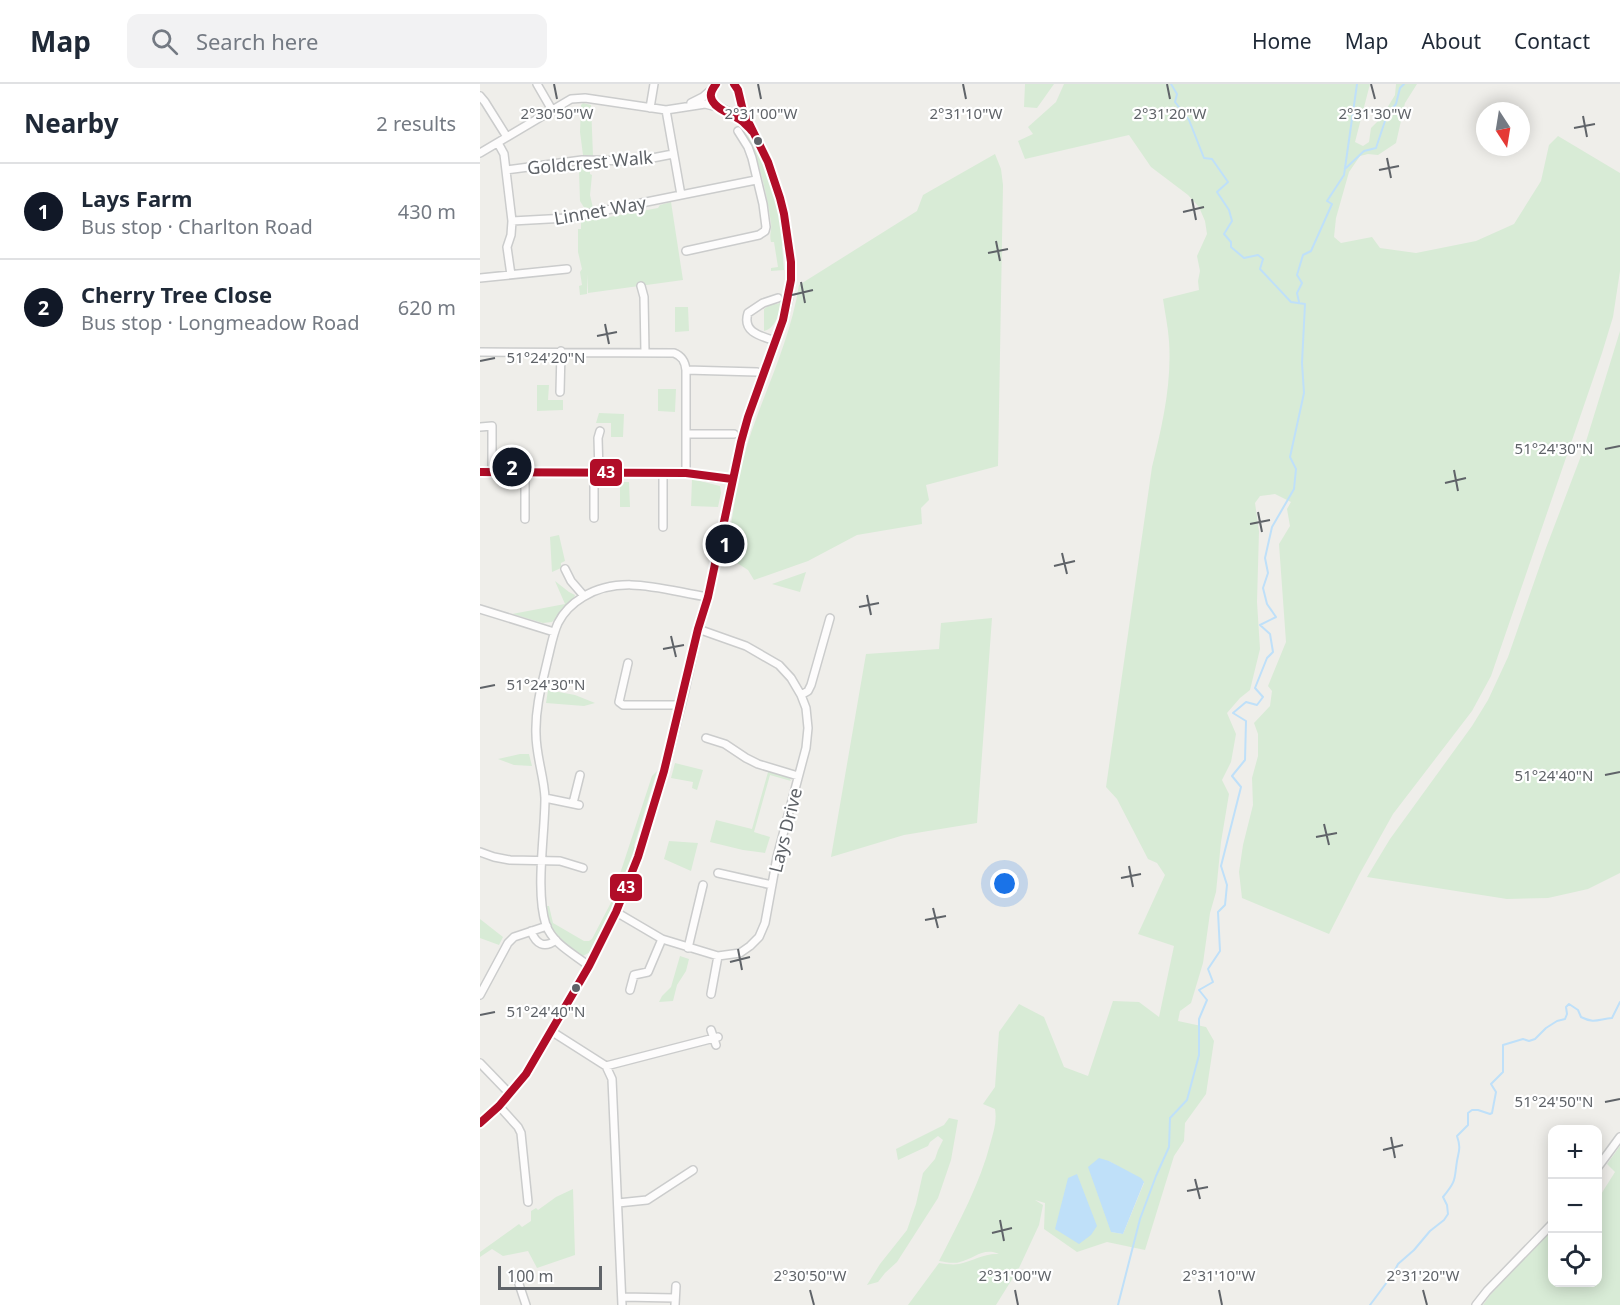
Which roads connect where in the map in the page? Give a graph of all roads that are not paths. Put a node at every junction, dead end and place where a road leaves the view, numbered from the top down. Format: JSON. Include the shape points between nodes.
{"nodes":[{"id":1,"x":537,"y":84,"type":"edge"},
{"id":2,"x":654,"y":84,"type":"edge"},
{"id":3,"x":734,"y":84,"type":"edge"},
{"id":4,"x":714,"y":86,"type":"edge"},
{"id":5,"x":739,"y":95,"type":"junction"},
{"id":6,"x":480,"y":96,"type":"edge"},
{"id":7,"x":683,"y":106,"type":"junction"},
{"id":8,"x":650,"y":108,"type":"junction"},
{"id":9,"x":720,"y":108,"type":"junction"},
{"id":10,"x":552,"y":110,"type":"junction"},
{"id":11,"x":666,"y":110,"type":"junction"},
{"id":12,"x":738,"y":131,"type":"dead end"},
{"id":13,"x":753,"y":132,"type":"junction"},
{"id":14,"x":507,"y":137,"type":"junction"},
{"id":15,"x":498,"y":143,"type":"junction"},
{"id":16,"x":480,"y":153,"type":"edge"},
{"id":17,"x":674,"y":154,"type":"junction"},
{"id":18,"x":506,"y":170,"type":"junction"},
{"id":19,"x":756,"y":180,"type":"junction"},
{"id":20,"x":681,"y":195,"type":"junction"},
{"id":21,"x":512,"y":221,"type":"junction"},
{"id":22,"x":686,"y":250,"type":"dead end"},
{"id":23,"x":567,"y":269,"type":"dead end"},
{"id":24,"x":511,"y":275,"type":"junction"},
{"id":25,"x":480,"y":278,"type":"edge"},
{"id":26,"x":641,"y":286,"type":"dead end"},
{"id":27,"x":778,"y":298,"type":"dead end"},
{"id":28,"x":776,"y":341,"type":"junction"},
{"id":29,"x":561,"y":351,"type":"junction"},
{"id":30,"x":480,"y":352,"type":"edge"},
{"id":31,"x":645,"y":352,"type":"junction"},
{"id":32,"x":687,"y":370,"type":"junction"},
{"id":33,"x":757,"y":372,"type":"dead end"},
{"id":34,"x":560,"y":393,"type":"dead end"},
{"id":35,"x":480,"y":427,"type":"edge"},
{"id":36,"x":600,"y":431,"type":"dead end"},
{"id":37,"x":686,"y":434,"type":"junction"},
{"id":38,"x":734,"y":435,"type":"dead end"},
{"id":39,"x":480,"y":472,"type":"edge"},
{"id":40,"x":492,"y":472,"type":"junction"},
{"id":41,"x":525,"y":472,"type":"junction"},
{"id":42,"x":596,"y":473,"type":"junction"},
{"id":43,"x":663,"y":473,"type":"junction"},
{"id":44,"x":686,"y":473,"type":"junction"},
{"id":45,"x":732,"y":479,"type":"junction"},
{"id":46,"x":594,"y":518,"type":"dead end"},
{"id":47,"x":525,"y":519,"type":"dead end"},
{"id":48,"x":663,"y":527,"type":"dead end"},
{"id":49,"x":565,"y":569,"type":"dead end"},
{"id":50,"x":584,"y":596,"type":"junction"},
{"id":51,"x":708,"y":597,"type":"junction"},
{"id":52,"x":480,"y":609,"type":"edge"},
{"id":53,"x":830,"y":618,"type":"dead end"},
{"id":54,"x":698,"y":629,"type":"junction"},
{"id":55,"x":554,"y":632,"type":"junction"},
{"id":56,"x":628,"y":663,"type":"dead end"},
{"id":57,"x":801,"y":695,"type":"junction"},
{"id":58,"x":681,"y":705,"type":"junction"},
{"id":59,"x":706,"y":738,"type":"dead end"},
{"id":60,"x":580,"y":775,"type":"dead end"},
{"id":61,"x":798,"y":776,"type":"junction"},
{"id":62,"x":544,"y":798,"type":"junction"},
{"id":63,"x":480,"y":852,"type":"edge"},
{"id":64,"x":542,"y":860,"type":"junction"},
{"id":65,"x":583,"y":868,"type":"dead end"},
{"id":66,"x":718,"y":873,"type":"dead end"},
{"id":67,"x":703,"y":885,"type":"dead end"},
{"id":68,"x":772,"y":885,"type":"junction"},
{"id":69,"x":616,"y":912,"type":"junction"},
{"id":70,"x":547,"y":926,"type":"junction"},
{"id":71,"x":531,"y":931,"type":"junction"},
{"id":72,"x":662,"y":939,"type":"junction"},
{"id":73,"x":556,"y":940,"type":"junction"},
{"id":74,"x":688,"y":948,"type":"junction"},
{"id":75,"x":718,"y":956,"type":"junction"},
{"id":76,"x":589,"y":966,"type":"junction"},
{"id":77,"x":630,"y":990,"type":"dead end"},
{"id":78,"x":711,"y":994,"type":"dead end"},
{"id":79,"x":480,"y":995,"type":"edge"},
{"id":80,"x":551,"y":1031,"type":"junction"},
{"id":81,"x":715,"y":1038,"type":"dead end"},
{"id":82,"x":480,"y":1063,"type":"edge"},
{"id":83,"x":606,"y":1066,"type":"junction"},
{"id":84,"x":510,"y":1094,"type":"junction"},
{"id":85,"x":499,"y":1106,"type":"junction"},
{"id":86,"x":480,"y":1123,"type":"edge"},
{"id":87,"x":1620,"y":1137,"type":"edge"},
{"id":88,"x":1602,"y":1162,"type":"edge"},
{"id":89,"x":693,"y":1170,"type":"dead end"},
{"id":90,"x":528,"y":1202,"type":"dead end"},
{"id":91,"x":618,"y":1203,"type":"junction"},
{"id":92,"x":1548,"y":1228,"type":"edge"},
{"id":93,"x":519,"y":1284,"type":"dead end"},
{"id":94,"x":676,"y":1286,"type":"dead end"},
{"id":95,"x":622,"y":1301,"type":"edge"},
{"id":96,"x":675,"y":1302,"type":"edge"},
{"id":97,"x":526,"y":1305,"type":"edge"},
{"id":98,"x":1476,"y":1305,"type":"edge"}],
"edges":[{"from":1,"to":10,"type":"street"},
{"from":2,"to":8,"type":"street"},
{"from":3,"to":5,"type":"street"},
{"from":4,"to":7,"type":"street","via":[[703,97]]},
{"from":4,"to":9,"type":"street","via":[[712,100]]},
{"from":5,"to":9,"type":"street","via":[[729,108]]},
{"from":5,"to":13,"type":"street"},
{"from":6,"to":14,"type":"street"},
{"from":7,"to":9,"type":"street","via":[[705,104]]},
{"from":7,"to":11,"type":"street"},
{"from":8,"to":10,"type":"street","via":[[580,98]]},
{"from":8,"to":11,"type":"street"},
{"from":9,"to":13,"type":"street"},
{"from":10,"to":14,"type":"street"},
{"from":11,"to":17,"type":"street"},
{"from":12,"to":19,"type":"street","via":[[748,147]]},
{"from":13,"to":28,"type":"street","via":[[780,198],[791,261],[789,299]]},
{"from":14,"to":15,"type":"street"},
{"from":15,"to":16,"type":"street"},
{"from":15,"to":18,"type":"street"},
{"from":17,"to":18,"type":"street","name":"Goldcrest Walk","via":[[637,161],[582,160]]},
{"from":17,"to":20,"type":"street"},
{"from":18,"to":21,"type":"street"},
{"from":19,"to":20,"type":"street","name":"Linnet Way"},
{"from":19,"to":22,"type":"street","via":[[766,227],[763,234]]},
{"from":20,"to":21,"type":"street","name":"Linnet Way","via":[[567,218]]},
{"from":21,"to":24,"type":"street","via":[[507,244]]},
{"from":23,"to":24,"type":"street"},
{"from":24,"to":25,"type":"street"},
{"from":26,"to":31,"type":"street"},
{"from":27,"to":28,"type":"street","via":[[763,303],[746,318],[749,330]]},
{"from":28,"to":45,"type":"street","via":[[748,417]]},
{"from":29,"to":30,"type":"street"},
{"from":29,"to":31,"type":"street"},
{"from":29,"to":34,"type":"street"},
{"from":31,"to":32,"type":"street","via":[[674,352],[683,359]]},
{"from":32,"to":33,"type":"street"},
{"from":32,"to":37,"type":"street"},
{"from":35,"to":40,"type":"street","via":[[492,426]]},
{"from":36,"to":42,"type":"street"},
{"from":37,"to":38,"type":"street"},
{"from":37,"to":44,"type":"street"},
{"from":39,"to":40,"type":"street"},
{"from":40,"to":41,"type":"street"},
{"from":41,"to":42,"type":"street"},
{"from":41,"to":47,"type":"street"},
{"from":42,"to":43,"type":"street"},
{"from":42,"to":46,"type":"street"},
{"from":43,"to":44,"type":"street"},
{"from":43,"to":48,"type":"street"},
{"from":44,"to":45,"type":"street"},
{"from":45,"to":51,"type":"street"},
{"from":49,"to":50,"type":"street"},
{"from":50,"to":51,"type":"street","via":[[616,585],[640,585]]},
{"from":50,"to":55,"type":"street","via":[[564,613]]},
{"from":51,"to":54,"type":"street"},
{"from":52,"to":55,"type":"street"},
{"from":53,"to":57,"type":"street","via":[[812,685]]},
{"from":54,"to":57,"type":"street","name":"Lays Drive","via":[[746,646],[778,664]]},
{"from":54,"to":58,"type":"street"},
{"from":55,"to":62,"type":"street","via":[[537,703],[536,745]]},
{"from":56,"to":58,"type":"street","via":[[619,702]]},
{"from":57,"to":61,"type":"street","name":"Lays Drive","via":[[807,728]]},
{"from":58,"to":69,"type":"street","via":[[646,831]]},
{"from":59,"to":61,"type":"street","name":"Lays Drive","via":[[725,744],[758,764]]},
{"from":60,"to":62,"type":"street","via":[[576,804]]},
{"from":61,"to":68,"type":"street","name":"Lays Drive"},
{"from":62,"to":64,"type":"street"},
{"from":63,"to":64,"type":"street","via":[[510,860]]},
{"from":64,"to":65,"type":"street"},
{"from":64,"to":70,"type":"street"},
{"from":66,"to":68,"type":"street","name":"Lays Drive"},
{"from":67,"to":74,"type":"street"},
{"from":68,"to":75,"type":"street","name":"Lays Drive","via":[[759,937],[740,953]]},
{"from":69,"to":72,"type":"street","name":"Lays Drive"},
{"from":69,"to":76,"type":"street"},
{"from":70,"to":71,"type":"street"},
{"from":70,"to":73,"type":"street"},
{"from":71,"to":73,"type":"street","via":[[542,945]]},
{"from":71,"to":79,"type":"street","via":[[508,942]]},
{"from":72,"to":74,"type":"street","name":"Lays Drive"},
{"from":72,"to":77,"type":"street","via":[[648,972],[634,975]]},
{"from":73,"to":76,"type":"street"},
{"from":74,"to":75,"type":"street","name":"Lays Drive"},
{"from":75,"to":78,"type":"street"},
{"from":76,"to":80,"type":"street"},
{"from":80,"to":83,"type":"street"},
{"from":80,"to":84,"type":"street"},
{"from":81,"to":83,"type":"street"},
{"from":82,"to":84,"type":"street"},
{"from":83,"to":91,"type":"street","via":[[612,1079]]},
{"from":84,"to":85,"type":"street"},
{"from":85,"to":86,"type":"street"},
{"from":85,"to":90,"type":"street","via":[[521,1133]]},
{"from":87,"to":88,"type":"street"},
{"from":89,"to":91,"type":"street","via":[[647,1200]]},
{"from":91,"to":95,"type":"street"},
{"from":92,"to":98,"type":"street"},
{"from":93,"to":97,"type":"street"},
{"from":94,"to":96,"type":"street"},
{"from":95,"to":96,"type":"street"}]}
